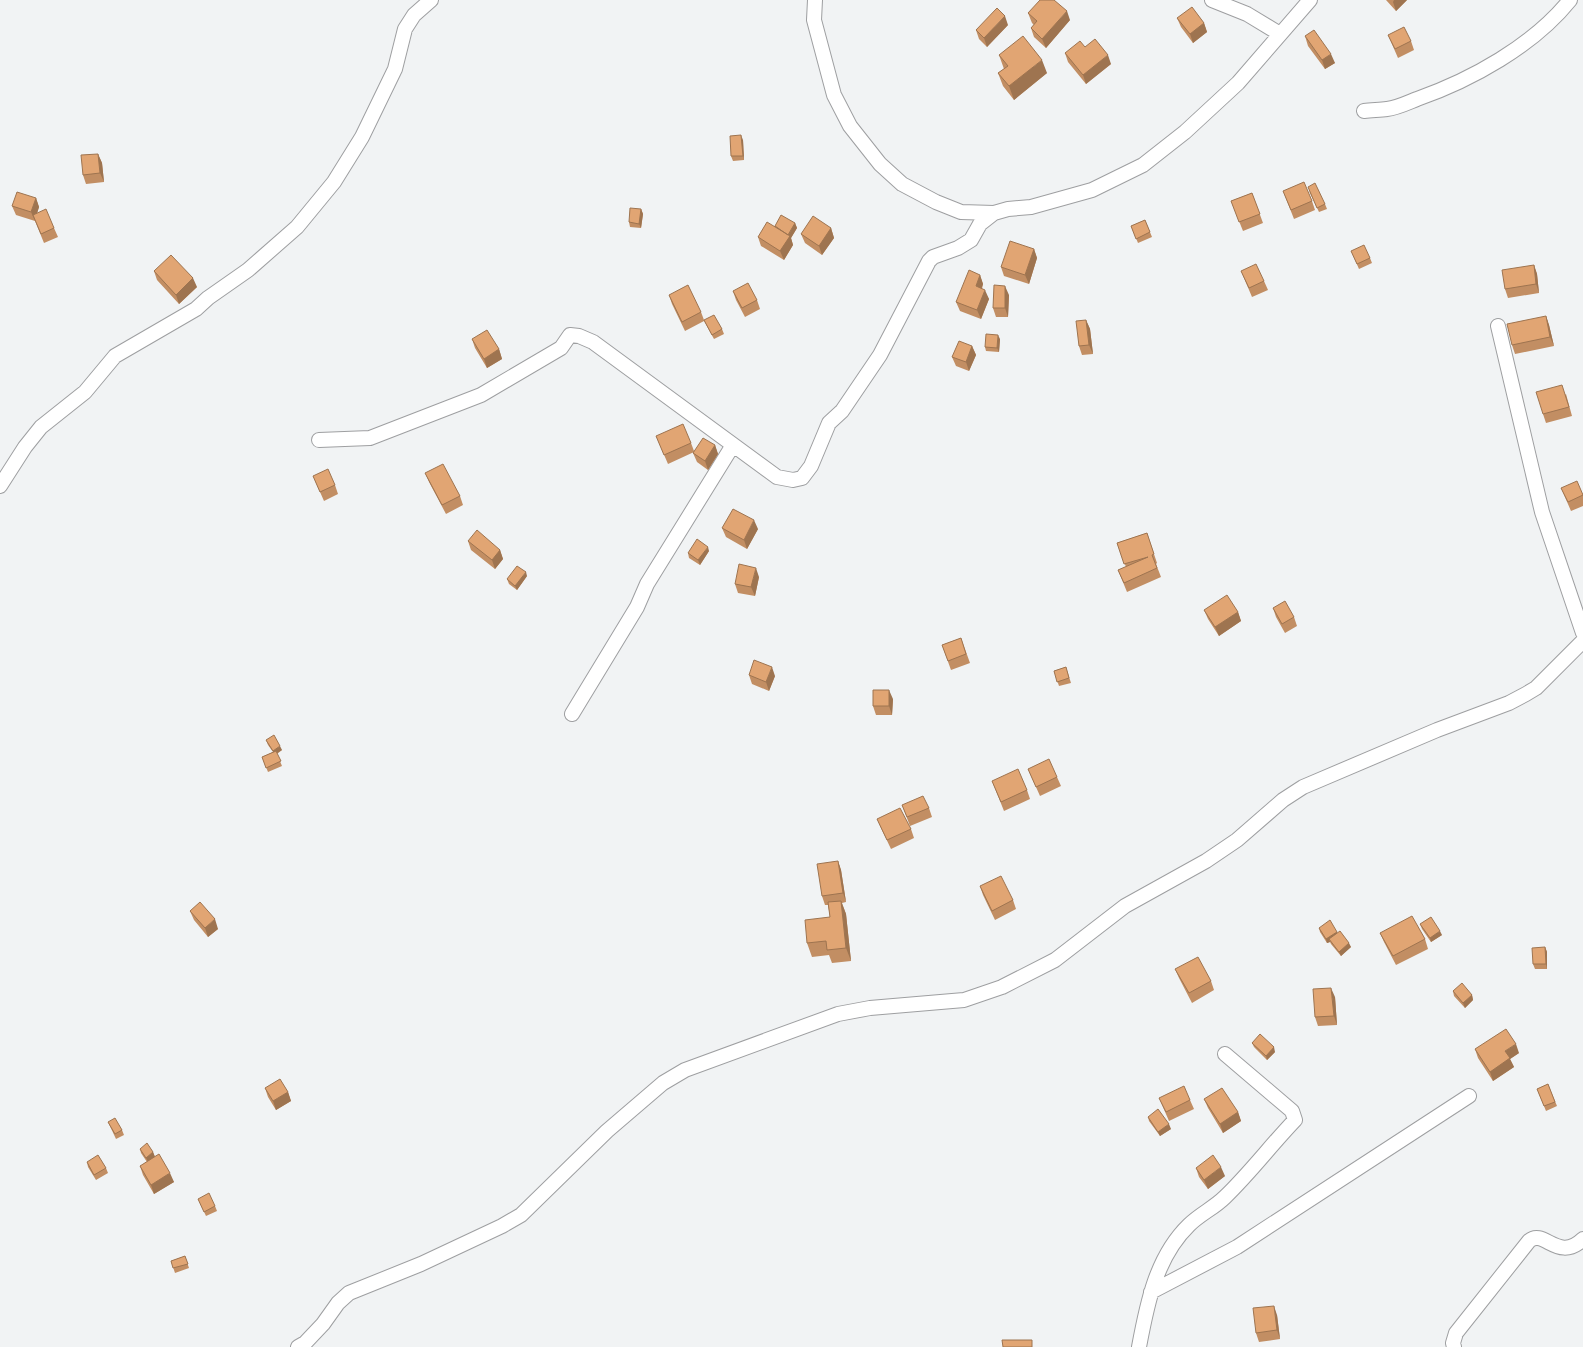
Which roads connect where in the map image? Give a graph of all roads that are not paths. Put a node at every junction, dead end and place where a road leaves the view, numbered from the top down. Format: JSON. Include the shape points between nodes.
{"nodes":[{"id":1,"x":431,"y":0,"type":"edge"},
{"id":2,"x":815,"y":0,"type":"edge"},
{"id":3,"x":1212,"y":0,"type":"edge"},
{"id":4,"x":1310,"y":0,"type":"edge"},
{"id":5,"x":1570,"y":0,"type":"edge"},
{"id":6,"x":1280,"y":34,"type":"junction"},
{"id":7,"x":1364,"y":110,"type":"dead end"},
{"id":8,"x":994,"y":213,"type":"junction"},
{"id":9,"x":1498,"y":326,"type":"dead end"},
{"id":10,"x":319,"y":440,"type":"dead end"},
{"id":11,"x":733,"y":445,"type":"junction"},
{"id":12,"x":0,"y":486,"type":"edge"},
{"id":13,"x":1583,"y":633,"type":"edge"},
{"id":14,"x":1583,"y":641,"type":"edge"},
{"id":15,"x":572,"y":714,"type":"dead end"},
{"id":16,"x":1225,"y":1054,"type":"dead end"},
{"id":17,"x":1469,"y":1096,"type":"dead end"},
{"id":18,"x":1583,"y":1239,"type":"edge"},
{"id":19,"x":1150,"y":1292,"type":"junction"},
{"id":20,"x":298,"y":1347,"type":"edge"},
{"id":21,"x":1140,"y":1347,"type":"edge"},
{"id":22,"x":1454,"y":1347,"type":"edge"}],
"edges":[{"from":1,"to":12,"type":"street","via":[[414,15],[405,29],[395,69],[362,137],[334,182],[296,227],[248,270],[196,309],[115,356],[85,392],[41,427]]},
{"from":2,"to":8,"type":"street","via":[[814,20],[834,95],[850,126],[880,164],[902,184],[936,202],[961,212]]},
{"from":3,"to":6,"type":"street","via":[[1247,14]]},
{"from":4,"to":6,"type":"street"},
{"from":5,"to":7,"type":"street","via":[[1529,39],[1465,79],[1389,109]]},
{"from":6,"to":8,"type":"street","via":[[1238,83],[1143,165],[1092,190],[1031,207]]},
{"from":8,"to":11,"type":"street","via":[[980,224],[972,240],[929,261],[880,355],[842,411],[828,423],[806,475],[793,480],[777,477]]},
{"from":9,"to":13,"type":"street","via":[[1542,512]]},
{"from":10,"to":11,"type":"street","via":[[370,438],[481,395],[561,348],[570,335],[593,342]]},
{"from":11,"to":15,"type":"street"},
{"from":14,"to":20,"type":"street","via":[[1536,688],[1509,703],[1303,787],[1222,850],[1125,906],[1055,960],[1002,986],[964,1000],[838,1014],[685,1070],[663,1083],[606,1131],[521,1215],[421,1264],[349,1293]]},
{"from":16,"to":19,"type":"street","via":[[1292,1111],[1294,1120],[1225,1197],[1188,1226],[1162,1262]]},
{"from":17,"to":19,"type":"street","via":[[1237,1247]]},
{"from":18,"to":22,"type":"street","via":[[1566,1248],[1538,1237],[1529,1240],[1456,1333]]},
{"from":19,"to":21,"type":"street"}]}
